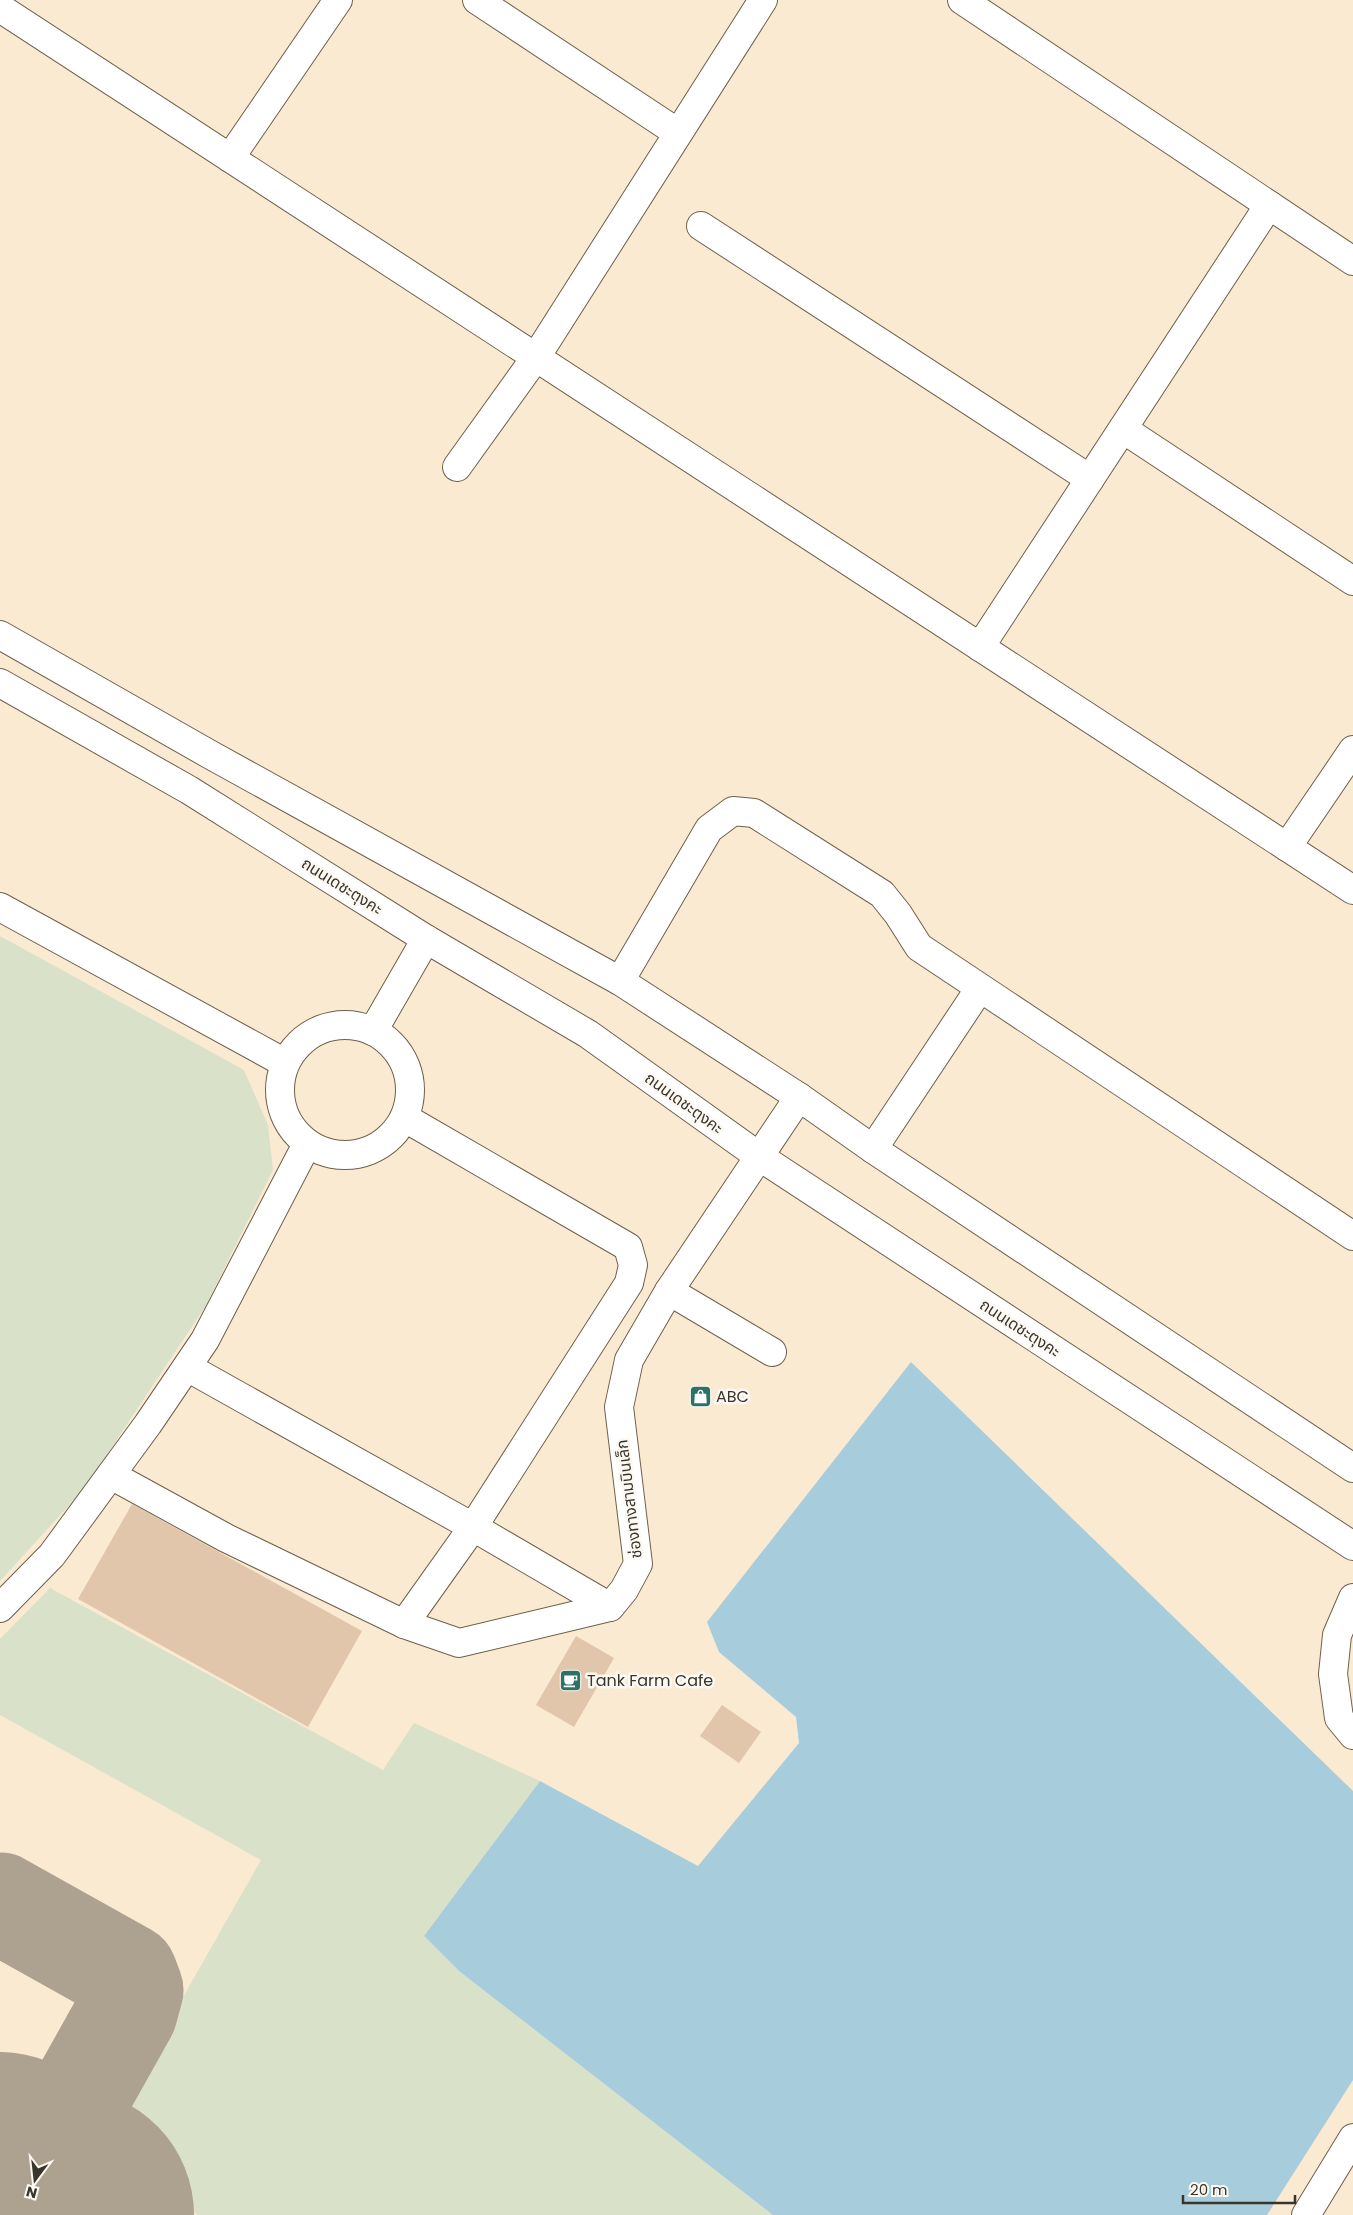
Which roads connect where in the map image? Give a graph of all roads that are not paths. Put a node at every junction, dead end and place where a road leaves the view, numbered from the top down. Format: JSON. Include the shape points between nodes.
{"nodes":[{"id":1,"x":338,"y":0,"type":"edge"},
{"id":2,"x":477,"y":0,"type":"edge"},
{"id":3,"x":763,"y":0,"type":"edge"},
{"id":4,"x":962,"y":0,"type":"edge"},
{"id":5,"x":0,"y":8,"type":"edge"},
{"id":6,"x":678,"y":133,"type":"junction"},
{"id":7,"x":230,"y":158,"type":"junction"},
{"id":8,"x":1269,"y":205,"type":"junction"},
{"id":9,"x":701,"y":226,"type":"dead end"},
{"id":10,"x":1353,"y":261,"type":"edge"},
{"id":11,"x":536,"y":357,"type":"junction"},
{"id":12,"x":1123,"y":430,"type":"junction"},
{"id":13,"x":457,"y":467,"type":"dead end"},
{"id":14,"x":1090,"y":478,"type":"junction"},
{"id":15,"x":1353,"y":581,"type":"edge"},
{"id":16,"x":0,"y":635,"type":"edge"},
{"id":17,"x":980,"y":647,"type":"junction"},
{"id":18,"x":0,"y":683,"type":"edge"},
{"id":19,"x":1353,"y":750,"type":"edge"},
{"id":20,"x":1287,"y":847,"type":"junction"},
{"id":21,"x":1353,"y":890,"type":"edge"},
{"id":22,"x":0,"y":907,"type":"edge"},
{"id":23,"x":426,"y":939,"type":"junction"},
{"id":24,"x":620,"y":981,"type":"junction"},
{"id":25,"x":980,"y":988,"type":"junction"},
{"id":26,"x":373,"y":1030,"type":"junction"},
{"id":27,"x":285,"y":1063,"type":"junction"},
{"id":28,"x":799,"y":1097,"type":"junction"},
{"id":29,"x":405,"y":1118,"type":"junction"},
{"id":30,"x":307,"y":1144,"type":"junction"},
{"id":31,"x":874,"y":1149,"type":"junction"},
{"id":32,"x":760,"y":1158,"type":"junction"},
{"id":33,"x":1353,"y":1236,"type":"edge"},
{"id":34,"x":669,"y":1291,"type":"junction"},
{"id":35,"x":772,"y":1352,"type":"dead end"},
{"id":36,"x":187,"y":1367,"type":"junction"},
{"id":37,"x":1353,"y":1468,"type":"edge"},
{"id":38,"x":111,"y":1475,"type":"junction"},
{"id":39,"x":473,"y":1528,"type":"junction"},
{"id":40,"x":1353,"y":1546,"type":"edge"},
{"id":41,"x":1353,"y":1598,"type":"edge"},
{"id":42,"x":610,"y":1607,"type":"junction"},
{"id":43,"x":0,"y":1608,"type":"edge"},
{"id":44,"x":404,"y":1624,"type":"junction"},
{"id":45,"x":1353,"y":1735,"type":"edge"},
{"id":46,"x":1353,"y":2138,"type":"edge"},
{"id":47,"x":1306,"y":2215,"type":"edge"}],
"edges":[{"from":1,"to":7,"type":"street"},
{"from":2,"to":6,"type":"street"},
{"from":3,"to":6,"type":"street"},
{"from":4,"to":8,"type":"street"},
{"from":5,"to":7,"type":"street"},
{"from":6,"to":11,"type":"street"},
{"from":7,"to":11,"type":"street"},
{"from":8,"to":10,"type":"street"},
{"from":8,"to":12,"type":"street"},
{"from":9,"to":14,"type":"street"},
{"from":11,"to":13,"type":"street"},
{"from":11,"to":17,"type":"street"},
{"from":12,"to":14,"type":"street"},
{"from":12,"to":15,"type":"street"},
{"from":14,"to":17,"type":"street"},
{"from":16,"to":24,"type":"street","via":[[208,754]]},
{"from":17,"to":20,"type":"street"},
{"from":18,"to":23,"type":"street","name":"ถนนเดชะตุงคะ","via":[[189,790]]},
{"from":19,"to":20,"type":"street"},
{"from":20,"to":21,"type":"street"},
{"from":22,"to":27,"type":"street"},
{"from":23,"to":26,"type":"street"},
{"from":23,"to":32,"type":"street","name":"ถนนเดชะตุงคะ","via":[[588,1034]]},
{"from":24,"to":25,"type":"street","via":[[709,829],[733,811],[754,813],[882,894],[920,947]]},
{"from":24,"to":28,"type":"street"},
{"from":25,"to":31,"type":"street"},
{"from":25,"to":33,"type":"street"},
{"from":26,"to":27,"type":"street","via":[[353,1025],[332,1025],[312,1033]]},
{"from":26,"to":29,"type":"street","via":[[390,1042],[403,1058],[410,1078],[411,1098]]},
{"from":27,"to":30,"type":"street","via":[[280,1080],[280,1098],[294,1132]]},
{"from":28,"to":31,"type":"street"},
{"from":28,"to":32,"type":"street","name":"ช่องทางสามบินเล็ก"},
{"from":29,"to":30,"type":"street","via":[[392,1136],[374,1150],[351,1156],[328,1154]]},
{"from":29,"to":39,"type":"street","via":[[628,1247],[633,1265],[629,1283]]},
{"from":30,"to":36,"type":"street","via":[[205,1340]]},
{"from":31,"to":37,"type":"street"},
{"from":32,"to":34,"type":"street","name":"ช่องทางสามบินเล็ก"},
{"from":32,"to":40,"type":"street","name":"ถนนเดชะตุงคะ"},
{"from":34,"to":35,"type":"street"},
{"from":34,"to":42,"type":"street","name":"ช่องทางสามบินเล็ก","via":[[630,1360],[619,1407],[638,1564]]},
{"from":36,"to":38,"type":"street"},
{"from":36,"to":39,"type":"street"},
{"from":38,"to":43,"type":"street","via":[[52,1555]]},
{"from":38,"to":44,"type":"street","via":[[226,1538]]},
{"from":39,"to":42,"type":"street"},
{"from":39,"to":44,"type":"street"},
{"from":41,"to":45,"type":"street","via":[[1337,1635],[1333,1674],[1339,1718]]},
{"from":42,"to":44,"type":"street","via":[[459,1643]]},
{"from":46,"to":47,"type":"street"}]}
